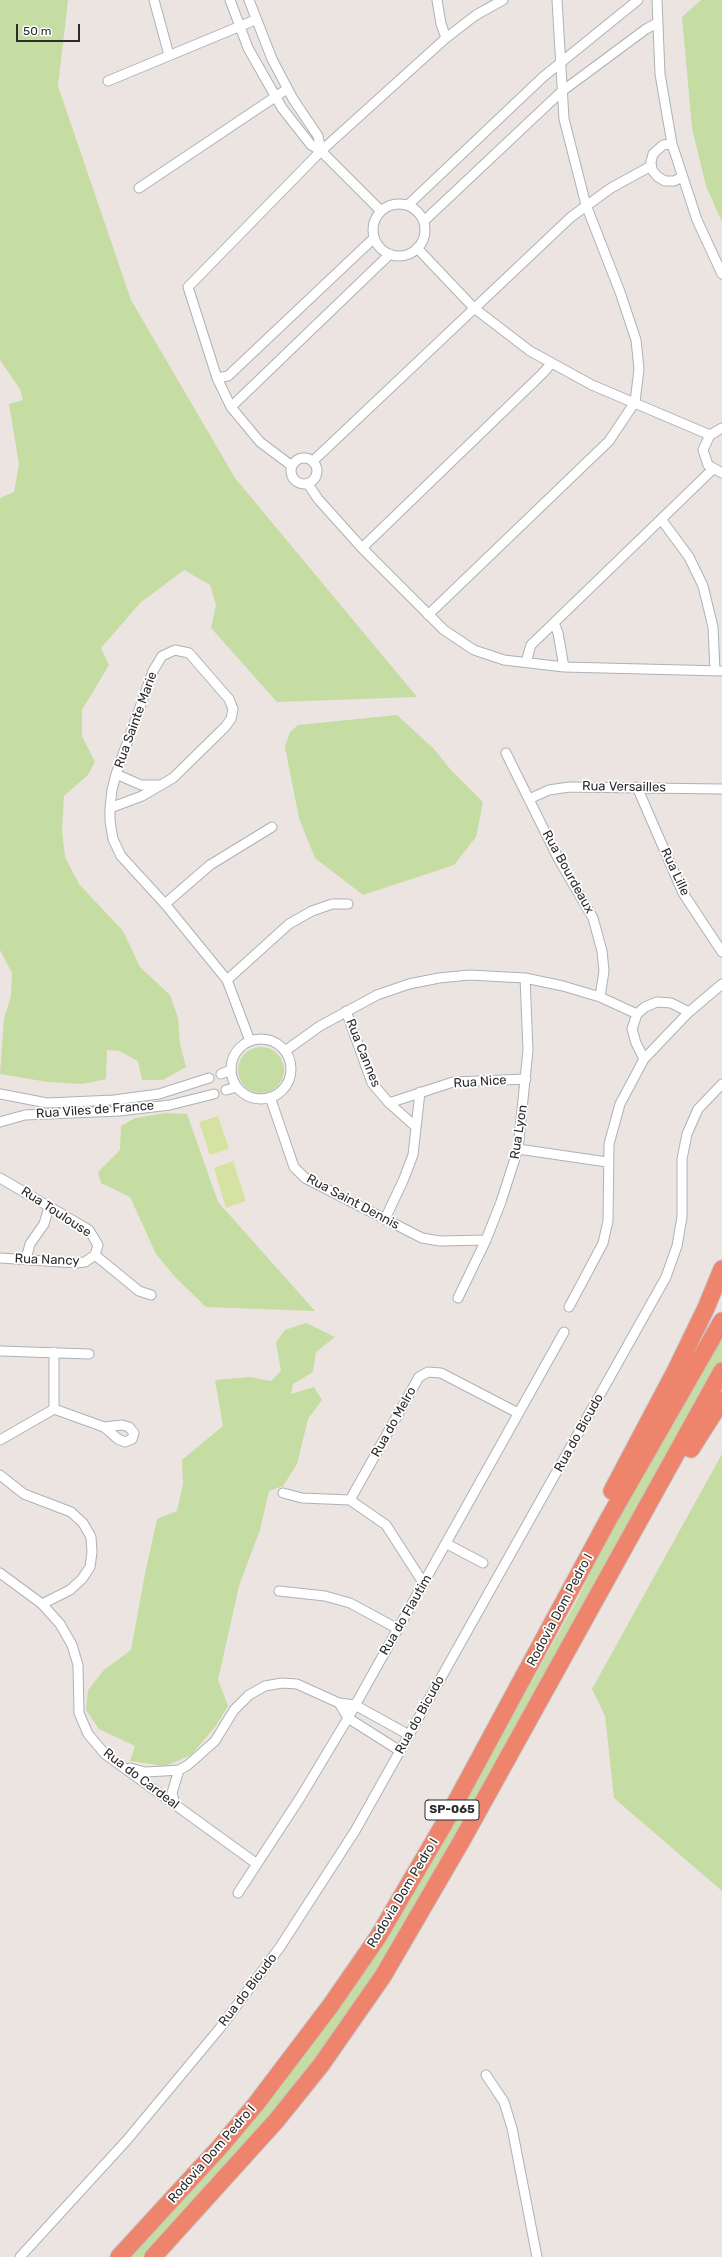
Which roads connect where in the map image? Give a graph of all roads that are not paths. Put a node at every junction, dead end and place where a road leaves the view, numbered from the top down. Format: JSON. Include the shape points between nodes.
{"nodes":[{"id":1,"x":154,"y":0,"type":"edge"},
{"id":2,"x":230,"y":0,"type":"edge"},
{"id":3,"x":249,"y":0,"type":"edge"},
{"id":4,"x":437,"y":0,"type":"edge"},
{"id":5,"x":503,"y":0,"type":"edge"},
{"id":6,"x":557,"y":0,"type":"edge"},
{"id":7,"x":638,"y":0,"type":"edge"},
{"id":8,"x":657,"y":0,"type":"edge"},
{"id":9,"x":255,"y":20,"type":"junction"},
{"id":10,"x":657,"y":23,"type":"junction"},
{"id":11,"x":239,"y":25,"type":"junction"},
{"id":12,"x":446,"y":38,"type":"junction"},
{"id":13,"x":169,"y":55,"type":"junction"},
{"id":14,"x":561,"y":62,"type":"junction"},
{"id":15,"x":108,"y":80,"type":"dead end"},
{"id":16,"x":287,"y":88,"type":"junction"},
{"id":17,"x":561,"y":92,"type":"junction"},
{"id":18,"x":274,"y":96,"type":"junction"},
{"id":19,"x":672,"y":144,"type":"junction"},
{"id":20,"x":321,"y":151,"type":"junction"},
{"id":21,"x":651,"y":166,"type":"junction"},
{"id":22,"x":682,"y":177,"type":"junction"},
{"id":23,"x":138,"y":188,"type":"dead end"},
{"id":24,"x":408,"y":205,"type":"junction"},
{"id":25,"x":586,"y":205,"type":"junction"},
{"id":26,"x":381,"y":211,"type":"junction"},
{"id":27,"x":424,"y":221,"type":"junction"},
{"id":28,"x":374,"y":238,"type":"junction"},
{"id":29,"x":417,"y":248,"type":"junction"},
{"id":30,"x":390,"y":254,"type":"junction"},
{"id":31,"x":722,"y":274,"type":"edge"},
{"id":32,"x":474,"y":308,"type":"junction"},
{"id":33,"x":550,"y":364,"type":"junction"},
{"id":34,"x":218,"y":378,"type":"junction"},
{"id":35,"x":635,"y":402,"type":"junction"},
{"id":36,"x":231,"y":407,"type":"junction"},
{"id":37,"x":722,"y":428,"type":"edge"},
{"id":38,"x":710,"y":435,"type":"junction"},
{"id":39,"x":313,"y":461,"type":"junction"},
{"id":40,"x":292,"y":466,"type":"junction"},
{"id":41,"x":712,"y":469,"type":"junction"},
{"id":42,"x":722,"y":473,"type":"edge"},
{"id":43,"x":308,"y":484,"type":"junction"},
{"id":44,"x":661,"y":519,"type":"junction"},
{"id":45,"x":362,"y":548,"type":"junction"},
{"id":46,"x":428,"y":615,"type":"junction"},
{"id":47,"x":554,"y":623,"type":"junction"},
{"id":48,"x":526,"y":662,"type":"junction"},
{"id":49,"x":564,"y":667,"type":"junction"},
{"id":50,"x":719,"y":671,"type":"edge"},
{"id":51,"x":506,"y":753,"type":"dead end"},
{"id":52,"x":116,"y":774,"type":"junction"},
{"id":53,"x":163,"y":785,"type":"junction"},
{"id":54,"x":637,"y":787,"type":"junction"},
{"id":55,"x":722,"y":789,"type":"edge"},
{"id":56,"x":529,"y":799,"type":"junction"},
{"id":57,"x":110,"y":808,"type":"junction"},
{"id":58,"x":272,"y":827,"type":"dead end"},
{"id":59,"x":165,"y":904,"type":"junction"},
{"id":60,"x":348,"y":904,"type":"dead end"},
{"id":61,"x":722,"y":952,"type":"edge"},
{"id":62,"x":525,"y":978,"type":"junction"},
{"id":63,"x":227,"y":980,"type":"junction"},
{"id":64,"x":722,"y":984,"type":"edge"},
{"id":65,"x":600,"y":997,"type":"junction"},
{"id":66,"x":346,"y":1011,"type":"junction"},
{"id":67,"x":689,"y":1012,"type":"junction"},
{"id":68,"x":636,"y":1014,"type":"junction"},
{"id":69,"x":250,"y":1041,"type":"junction"},
{"id":70,"x":285,"y":1051,"type":"junction"},
{"id":71,"x":644,"y":1058,"type":"junction"},
{"id":72,"x":231,"y":1070,"type":"junction"},
{"id":73,"x":221,"y":1074,"type":"dead end"},
{"id":74,"x":209,"y":1078,"type":"dead end"},
{"id":75,"x":526,"y":1079,"type":"junction"},
{"id":76,"x":722,"y":1084,"type":"edge"},
{"id":77,"x":237,"y":1087,"type":"junction"},
{"id":78,"x":226,"y":1090,"type":"dead end"},
{"id":79,"x":420,"y":1092,"type":"junction"},
{"id":80,"x":0,"y":1094,"type":"edge"},
{"id":81,"x":214,"y":1094,"type":"dead end"},
{"id":82,"x":270,"y":1097,"type":"junction"},
{"id":83,"x":389,"y":1103,"type":"junction"},
{"id":84,"x":0,"y":1122,"type":"edge"},
{"id":85,"x":416,"y":1127,"type":"junction"},
{"id":86,"x":518,"y":1150,"type":"junction"},
{"id":87,"x":608,"y":1162,"type":"junction"},
{"id":88,"x":0,"y":1178,"type":"edge"},
{"id":89,"x":49,"y":1207,"type":"junction"},
{"id":90,"x":385,"y":1218,"type":"junction"},
{"id":91,"x":486,"y":1240,"type":"junction"},
{"id":92,"x":96,"y":1255,"type":"junction"},
{"id":93,"x":0,"y":1258,"type":"edge"},
{"id":94,"x":26,"y":1259,"type":"junction"},
{"id":95,"x":722,"y":1269,"type":"edge"},
{"id":96,"x":151,"y":1295,"type":"dead end"},
{"id":97,"x":458,"y":1298,"type":"dead end"},
{"id":98,"x":569,"y":1306,"type":"dead end"},
{"id":99,"x":722,"y":1321,"type":"edge"},
{"id":100,"x":564,"y":1332,"type":"dead end"},
{"id":101,"x":0,"y":1351,"type":"edge"},
{"id":102,"x":54,"y":1352,"type":"junction"},
{"id":103,"x":89,"y":1354,"type":"dead end"},
{"id":104,"x":722,"y":1371,"type":"edge"},
{"id":105,"x":722,"y":1400,"type":"edge"},
{"id":106,"x":54,"y":1410,"type":"junction"},
{"id":107,"x":518,"y":1413,"type":"junction"},
{"id":108,"x":104,"y":1427,"type":"dead end"},
{"id":109,"x":0,"y":1440,"type":"edge"},
{"id":110,"x":0,"y":1475,"type":"edge"},
{"id":111,"x":283,"y":1493,"type":"dead end"},
{"id":112,"x":350,"y":1500,"type":"junction"},
{"id":113,"x":447,"y":1544,"type":"junction"},
{"id":114,"x":483,"y":1563,"type":"dead end"},
{"id":115,"x":0,"y":1573,"type":"edge"},
{"id":116,"x":424,"y":1584,"type":"junction"},
{"id":117,"x":279,"y":1592,"type":"dead end"},
{"id":118,"x":595,"y":1601,"type":"junction"},
{"id":119,"x":42,"y":1604,"type":"junction"},
{"id":120,"x":398,"y":1629,"type":"junction"},
{"id":121,"x":534,"y":1659,"type":"junction"},
{"id":122,"x":339,"y":1703,"type":"junction"},
{"id":123,"x":355,"y":1705,"type":"junction"},
{"id":124,"x":348,"y":1718,"type":"junction"},
{"id":125,"x":409,"y":1735,"type":"junction"},
{"id":126,"x":400,"y":1751,"type":"junction"},
{"id":127,"x":126,"y":1768,"type":"junction"},
{"id":128,"x":179,"y":1770,"type":"junction"},
{"id":129,"x":175,"y":1805,"type":"junction"},
{"id":130,"x":257,"y":1864,"type":"junction"},
{"id":131,"x":238,"y":1892,"type":"dead end"},
{"id":132,"x":486,"y":2075,"type":"dead end"},
{"id":133,"x":20,"y":2257,"type":"edge"},
{"id":134,"x":119,"y":2257,"type":"edge"},
{"id":135,"x":153,"y":2257,"type":"edge"},
{"id":136,"x":537,"y":2257,"type":"edge"}],
"edges":[{"from":1,"to":13,"type":"street"},
{"from":2,"to":11,"type":"street"},
{"from":3,"to":9,"type":"street"},
{"from":4,"to":12,"type":"street"},
{"from":5,"to":12,"type":"street","via":[[476,15]]},
{"from":6,"to":14,"type":"street"},
{"from":7,"to":14,"type":"street"},
{"from":8,"to":10,"type":"street"},
{"from":9,"to":11,"type":"street"},
{"from":9,"to":16,"type":"street"},
{"from":10,"to":17,"type":"street"},
{"from":10,"to":19,"type":"street","via":[[660,74]]},
{"from":11,"to":13,"type":"street"},
{"from":11,"to":18,"type":"street","via":[[258,69]]},
{"from":12,"to":20,"type":"street"},
{"from":13,"to":15,"type":"street"},
{"from":14,"to":17,"type":"street"},
{"from":14,"to":24,"type":"street"},
{"from":16,"to":18,"type":"street"},
{"from":16,"to":20,"type":"street","via":[[318,136]]},
{"from":17,"to":25,"type":"street","via":[[564,119]]},
{"from":17,"to":27,"type":"street"},
{"from":18,"to":20,"type":"street","via":[[311,145]]},
{"from":18,"to":23,"type":"street"},
{"from":19,"to":21,"type":"street","via":[[656,150]]},
{"from":19,"to":22,"type":"street"},
{"from":20,"to":26,"type":"street"},
{"from":20,"to":34,"type":"street","via":[[188,287]]},
{"from":21,"to":22,"type":"street","via":[[661,180],[670,181]]},
{"from":21,"to":25,"type":"street"},
{"from":22,"to":31,"type":"street","via":[[697,220]]},
{"from":24,"to":26,"type":"street","via":[[391,205]]},
{"from":24,"to":27,"type":"street","via":[[418,211]]},
{"from":25,"to":32,"type":"street"},
{"from":25,"to":35,"type":"street","via":[[636,340],[639,369]]},
{"from":26,"to":28,"type":"street","via":[[373,226]]},
{"from":27,"to":29,"type":"street","via":[[425,233]]},
{"from":28,"to":30,"type":"street","via":[[380,248]]},
{"from":28,"to":34,"type":"street","via":[[228,376]]},
{"from":29,"to":30,"type":"street","via":[[402,256]]},
{"from":29,"to":32,"type":"street"},
{"from":30,"to":36,"type":"street"},
{"from":32,"to":33,"type":"street","via":[[511,338]]},
{"from":32,"to":39,"type":"street"},
{"from":33,"to":35,"type":"street","via":[[592,385]]},
{"from":33,"to":45,"type":"street","via":[[537,380]]},
{"from":34,"to":36,"type":"street"},
{"from":35,"to":38,"type":"street"},
{"from":35,"to":46,"type":"street","via":[[610,441]]},
{"from":36,"to":40,"type":"street","via":[[260,442]]},
{"from":37,"to":38,"type":"street"},
{"from":38,"to":41,"type":"street","via":[[703,450]]},
{"from":39,"to":40,"type":"street","via":[[301,458]]},
{"from":39,"to":43,"type":"street","via":[[318,472],[315,480]]},
{"from":40,"to":43,"type":"street","via":[[291,474],[296,482]]},
{"from":41,"to":42,"type":"street"},
{"from":41,"to":44,"type":"street"},
{"from":43,"to":45,"type":"street","via":[[318,499]]},
{"from":44,"to":47,"type":"street"},
{"from":44,"to":50,"type":"street","via":[[685,550],[702,586],[713,628]]},
{"from":45,"to":46,"type":"street"},
{"from":46,"to":48,"type":"street","via":[[450,635],[474,650],[504,660]]},
{"from":47,"to":48,"type":"street","via":[[531,645]]},
{"from":47,"to":49,"type":"street"},
{"from":48,"to":49,"type":"street"},
{"from":49,"to":50,"type":"street"},
{"from":51,"to":56,"type":"street","name":"Rua Bourdeaux"},
{"from":52,"to":53,"type":"street","via":[[141,785]]},
{"from":52,"to":53,"type":"street","name":"Rua Sainte Marie","via":[[162,656],[175,650],[189,653],[229,699],[233,709],[231,719],[225,727]]},
{"from":52,"to":57,"type":"street","name":"Rua Sainte Marie"},
{"from":53,"to":57,"type":"street","name":"Rua Sainte Marie"},
{"from":54,"to":55,"type":"street","name":"Rua Versailles"},
{"from":54,"to":56,"type":"street","name":"Rua Versailles","via":[[569,787],[549,790]]},
{"from":54,"to":61,"type":"street","name":"Rua Lille","via":[[683,893]]},
{"from":56,"to":65,"type":"street","name":"Rua Bourdeaux","via":[[558,858],[593,918],[602,951],[604,971]]},
{"from":57,"to":59,"type":"street","name":"Rua Sainte Marie","via":[[113,839],[121,856]]},
{"from":58,"to":59,"type":"street","via":[[210,865]]},
{"from":59,"to":63,"type":"street","name":"Rua Sainte Marie"},
{"from":60,"to":63,"type":"street","via":[[332,904],[312,911],[289,924]]},
{"from":62,"to":65,"type":"street"},
{"from":62,"to":66,"type":"street","via":[[469,975],[409,984],[377,995]]},
{"from":62,"to":75,"type":"street","name":"Rua Lyon","via":[[528,1050]]},
{"from":63,"to":69,"type":"street","name":"Rua Sainte Marie"},
{"from":64,"to":67,"type":"street"},
{"from":65,"to":68,"type":"street"},
{"from":66,"to":70,"type":"street"},
{"from":66,"to":83,"type":"street","name":"Rua Cannes","via":[[372,1083]]},
{"from":67,"to":68,"type":"street","via":[[671,1003],[657,1002]]},
{"from":67,"to":71,"type":"street"},
{"from":68,"to":71,"type":"street","via":[[632,1028]]},
{"from":69,"to":70,"type":"street","via":[[269,1040]]},
{"from":69,"to":72,"type":"street","via":[[236,1052]]},
{"from":70,"to":82,"type":"street","via":[[290,1064],[289,1078],[282,1090]]},
{"from":71,"to":87,"type":"street","via":[[620,1104],[609,1144]]},
{"from":72,"to":73,"type":"street"},
{"from":72,"to":77,"type":"street"},
{"from":74,"to":80,"type":"street","name":"Rua Viles de France","via":[[159,1094],[114,1100],[47,1103]]},
{"from":75,"to":79,"type":"street","name":"Rua Nice","via":[[452,1082]]},
{"from":75,"to":86,"type":"street","name":"Rua Lyon"},
{"from":76,"to":125,"type":"street","name":"Rua do Bicudo","via":[[698,1109],[687,1134],[682,1159],[682,1217],[678,1246],[666,1278]]},
{"from":77,"to":78,"type":"street"},
{"from":77,"to":82,"type":"street","via":[[242,1093],[256,1099]]},
{"from":79,"to":83,"type":"street","name":"Rua Nice"},
{"from":79,"to":85,"type":"street"},
{"from":81,"to":84,"type":"street","name":"Rua Viles de France","via":[[170,1105],[119,1111],[25,1115]]},
{"from":82,"to":90,"type":"street","name":"Rua Saint Dennis","via":[[294,1167],[305,1178]]},
{"from":83,"to":85,"type":"street","name":"Rua Cannes"},
{"from":85,"to":90,"type":"street","via":[[413,1154]]},
{"from":86,"to":87,"type":"street"},
{"from":86,"to":91,"type":"street","name":"Rua Lyon","via":[[502,1202]]},
{"from":87,"to":98,"type":"street","via":[[608,1221],[604,1243]]},
{"from":88,"to":89,"type":"street","name":"Rua Toulouse"},
{"from":89,"to":92,"type":"street","name":"Rua Toulouse","via":[[89,1230],[98,1246]]},
{"from":89,"to":94,"type":"street","via":[[44,1224],[30,1244]]},
{"from":90,"to":91,"type":"street","name":"Rua Saint Dennis","via":[[422,1238],[440,1241]]},
{"from":91,"to":97,"type":"street","name":"Rua Lyon"},
{"from":92,"to":94,"type":"street","name":"Rua Nancy","via":[[85,1262],[76,1263]]},
{"from":92,"to":96,"type":"street","name":"Rua Nancy","via":[[138,1291]]},
{"from":93,"to":94,"type":"street","name":"Rua Nancy"},
{"from":95,"to":121,"type":"highway","via":[[676,1370],[578,1556]]},
{"from":99,"to":121,"type":"highway","name":"Rodovia Dom Pedro I","number":"SP-065","via":[[608,1520]]},
{"from":100,"to":107,"type":"street","name":"Rua do Flautim"},
{"from":101,"to":102,"type":"street"},
{"from":102,"to":103,"type":"street"},
{"from":102,"to":106,"type":"street"},
{"from":104,"to":118,"type":"highway","name":"Rodovia Dom Pedro I","number":"SP-065"},
{"from":105,"to":118,"type":"highway"},
{"from":106,"to":108,"type":"street"},
{"from":106,"to":109,"type":"street"},
{"from":107,"to":112,"type":"street","name":"Rua do Melro","via":[[441,1373],[428,1372],[419,1377]]},
{"from":107,"to":113,"type":"street","name":"Rua do Flautim"},
{"from":110,"to":119,"type":"street","via":[[24,1494],[71,1512],[83,1523],[91,1537],[90,1567],[82,1579],[70,1590]]},
{"from":111,"to":112,"type":"street","via":[[302,1498]]},
{"from":112,"to":116,"type":"street","via":[[386,1524]]},
{"from":113,"to":114,"type":"street"},
{"from":113,"to":116,"type":"street","name":"Rua do Flautim"},
{"from":115,"to":119,"type":"street","name":"Rua do Cardeal"},
{"from":116,"to":120,"type":"street","name":"Rua do Flautim"},
{"from":117,"to":120,"type":"street","via":[[325,1596],[350,1603]]},
{"from":118,"to":135,"type":"highway","name":"Rodovia Dom Pedro I","number":"SP-065","via":[[383,1976],[321,2065],[276,2121]]},
{"from":119,"to":127,"type":"street","name":"Rua do Cardeal","via":[[60,1624],[72,1644],[78,1665],[79,1713],[88,1734],[106,1754]]},
{"from":120,"to":123,"type":"street","name":"Rua do Flautim"},
{"from":121,"to":134,"type":"highway","name":"Rodovia Dom Pedro I","number":"SP-065","via":[[444,1824],[378,1936],[353,1973],[256,2104]]},
{"from":122,"to":123,"type":"street"},
{"from":122,"to":124,"type":"street"},
{"from":122,"to":128,"type":"street","via":[[297,1684],[265,1686],[248,1695],[234,1710],[207,1750]]},
{"from":123,"to":124,"type":"street","name":"Rua do Flautim"},
{"from":123,"to":125,"type":"street"},
{"from":124,"to":126,"type":"street"},
{"from":124,"to":130,"type":"street","name":"Rua do Flautim"},
{"from":125,"to":126,"type":"street","name":"Rua do Bicudo"},
{"from":126,"to":133,"type":"street","name":"Rua do Bicudo","via":[[355,1831],[249,1990],[159,2103]]},
{"from":127,"to":128,"type":"street","via":[[145,1772]]},
{"from":127,"to":129,"type":"street","name":"Rua do Cardeal"},
{"from":128,"to":129,"type":"street","via":[[172,1793]]},
{"from":129,"to":130,"type":"street","name":"Rua do Cardeal"},
{"from":130,"to":131,"type":"street","name":"Rua do Flautim"},
{"from":132,"to":136,"type":"street","via":[[504,2102],[512,2128]]}]}
